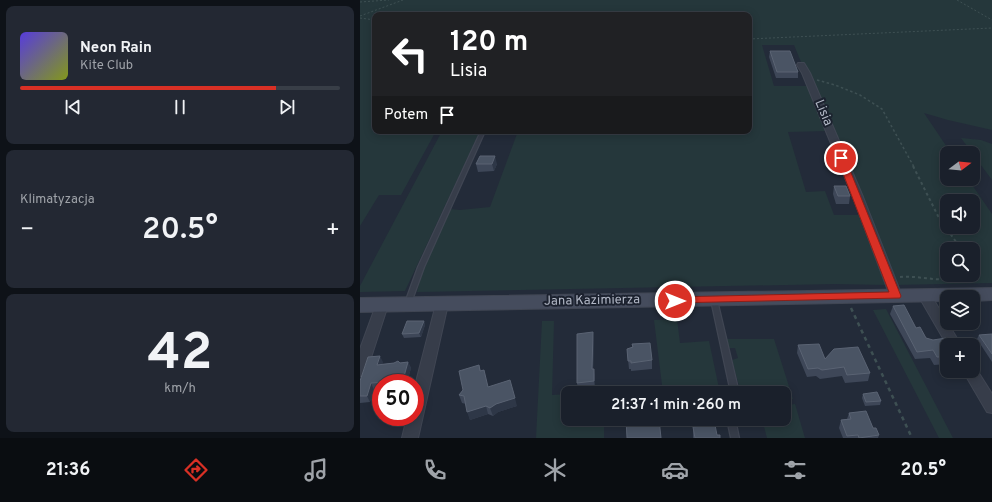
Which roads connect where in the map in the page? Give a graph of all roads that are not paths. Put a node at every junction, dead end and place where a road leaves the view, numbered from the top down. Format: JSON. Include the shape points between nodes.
{"nodes":[{"id":1,"x":802,"y":65,"type":"dead end"},
{"id":2,"x":482,"y":134,"type":"edge"},
{"id":3,"x":893,"y":287,"type":"junction"},
{"id":4,"x":992,"y":294,"type":"edge"},
{"id":5,"x":924,"y":295,"type":"junction"},
{"id":6,"x":714,"y":300,"type":"junction"},
{"id":7,"x":407,"y":304,"type":"junction"},
{"id":8,"x":442,"y":304,"type":"junction"},
{"id":9,"x":360,"y":305,"type":"edge"},
{"id":10,"x":382,"y":305,"type":"junction"},
{"id":11,"x":950,"y":338,"type":"edge"},
{"id":12,"x":360,"y":370,"type":"edge"},
{"id":13,"x":974,"y":378,"type":"edge"},
{"id":14,"x":733,"y":386,"type":"edge"},
{"id":15,"x":992,"y":407,"type":"edge"},
{"id":16,"x":732,"y":426,"type":"edge"},
{"id":17,"x":410,"y":438,"type":"edge"},
{"id":18,"x":735,"y":438,"type":"edge"}],
"edges":[{"from":1,"to":3,"type":"street","name":"Lisia"},
{"from":2,"to":7,"type":"lane","via":[[421,267]]},
{"from":3,"to":5,"type":"main road","name":"Jana Kazimierza"},
{"from":3,"to":6,"type":"main road","name":"Jana Kazimierza"},
{"from":4,"to":5,"type":"main road","name":"Jana Kazimierza"},
{"from":5,"to":11,"type":"street"},
{"from":6,"to":8,"type":"main road","name":"Jana Kazimierza"},
{"from":6,"to":14,"type":"lane"},
{"from":7,"to":8,"type":"main road","name":"Jana Kazimierza"},
{"from":7,"to":10,"type":"main road","name":"Jana Kazimierza"},
{"from":8,"to":17,"type":"street"},
{"from":9,"to":10,"type":"main road","name":"Jana Kazimierza"},
{"from":10,"to":12,"type":"street"},
{"from":13,"to":15,"type":"street"},
{"from":16,"to":18,"type":"lane"}]}
